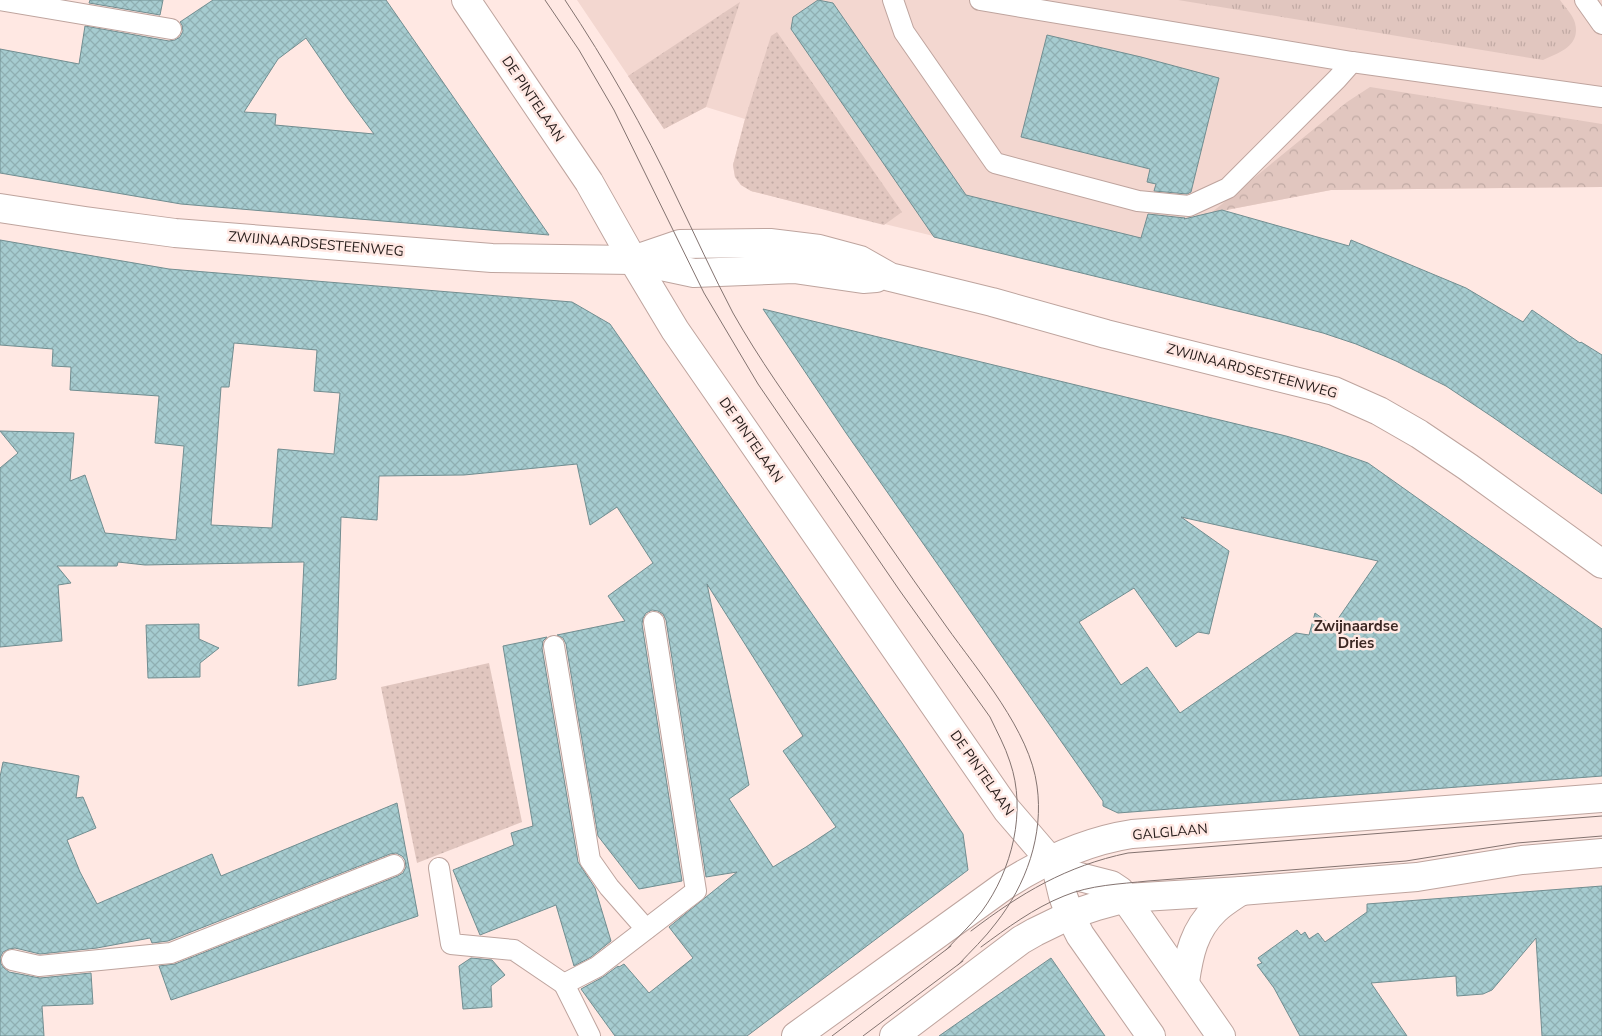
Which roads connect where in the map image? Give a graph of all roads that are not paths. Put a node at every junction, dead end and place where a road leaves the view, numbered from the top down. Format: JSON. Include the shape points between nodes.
{"nodes":[{"id":1,"x":0,"y":0,"type":"edge"},
{"id":2,"x":466,"y":0,"type":"edge"},
{"id":3,"x":894,"y":0,"type":"edge"},
{"id":4,"x":980,"y":0,"type":"edge"},
{"id":5,"x":1585,"y":0,"type":"edge"},
{"id":6,"x":1602,"y":24,"type":"edge"},
{"id":7,"x":171,"y":29,"type":"dead end"},
{"id":8,"x":1352,"y":62,"type":"junction"},
{"id":9,"x":1602,"y":97,"type":"edge"},
{"id":10,"x":0,"y":208,"type":"edge"},
{"id":11,"x":633,"y":260,"type":"junction"},
{"id":12,"x":1602,"y":564,"type":"edge"},
{"id":13,"x":654,"y":622,"type":"dead end"},
{"id":14,"x":554,"y":646,"type":"dead end"},
{"id":15,"x":1602,"y":798,"type":"edge"},
{"id":16,"x":1602,"y":853,"type":"edge"},
{"id":17,"x":1054,"y":863,"type":"junction"},
{"id":18,"x":394,"y":865,"type":"dead end"},
{"id":19,"x":439,"y":868,"type":"dead end"},
{"id":20,"x":1240,"y":891,"type":"junction"},
{"id":21,"x":1126,"y":898,"type":"junction"},
{"id":22,"x":1070,"y":915,"type":"junction"},
{"id":23,"x":646,"y":929,"type":"junction"},
{"id":24,"x":12,"y":960,"type":"dead end"},
{"id":25,"x":1185,"y":982,"type":"junction"},
{"id":26,"x":564,"y":984,"type":"junction"},
{"id":27,"x":590,"y":1036,"type":"edge"},
{"id":28,"x":796,"y":1036,"type":"edge"},
{"id":29,"x":894,"y":1036,"type":"edge"},
{"id":30,"x":1151,"y":1036,"type":"edge"},
{"id":31,"x":1221,"y":1036,"type":"edge"}],
"edges":[{"from":1,"to":7,"type":"lane"},
{"from":2,"to":11,"type":"street","name":"DE PINTELAAN","via":[[590,182]]},
{"from":3,"to":8,"type":"lane","via":[[904,32],[995,163],[1138,202],[1189,206],[1228,188]]},
{"from":4,"to":8,"type":"lane"},
{"from":5,"to":6,"type":"lane"},
{"from":8,"to":9,"type":"lane"},
{"from":10,"to":11,"type":"street","name":"ZWIJNAARDSESTEENWEG","via":[[205,235],[492,258]]},
{"from":11,"to":12,"type":"street","name":"ZWIJNAARDSESTEENWEG","via":[[680,244],[770,243],[819,249],[860,260],[890,277],[1334,391],[1419,434]]},
{"from":11,"to":17,"type":"street","name":"DE PINTELAAN","via":[[675,330],[1007,810]]},
{"from":13,"to":23,"type":"lane","via":[[696,891]]},
{"from":14,"to":23,"type":"lane","via":[[590,860],[608,887]]},
{"from":15,"to":17,"type":"street","name":"GALGLAAN","via":[[1132,834],[1095,842]]},
{"from":16,"to":20,"type":"street","via":[[1522,860],[1417,877]]},
{"from":17,"to":21,"type":"street","name":"DE PINTELAAN","via":[[1072,875],[1111,885]]},
{"from":17,"to":22,"type":"street","name":"DE PINTELAAN"},
{"from":17,"to":28,"type":"street","name":"GALGLAAN","via":[[1024,872],[994,892]]},
{"from":18,"to":24,"type":"lane","via":[[171,953],[39,966]]},
{"from":19,"to":26,"type":"lane","via":[[451,944],[514,950]]},
{"from":20,"to":21,"type":"street"},
{"from":20,"to":25,"type":"street","via":[[1215,909],[1199,928],[1189,955]]},
{"from":21,"to":22,"type":"street"},
{"from":21,"to":25,"type":"street","name":"DE PINTELAAN"},
{"from":22,"to":29,"type":"street","via":[[1021,940]]},
{"from":22,"to":30,"type":"street","name":"DE PINTELAAN","via":[[1080,935]]},
{"from":23,"to":26,"type":"lane","via":[[597,967]]},
{"from":25,"to":31,"type":"street","name":"DE PINTELAAN"},
{"from":26,"to":27,"type":"lane"}]}
